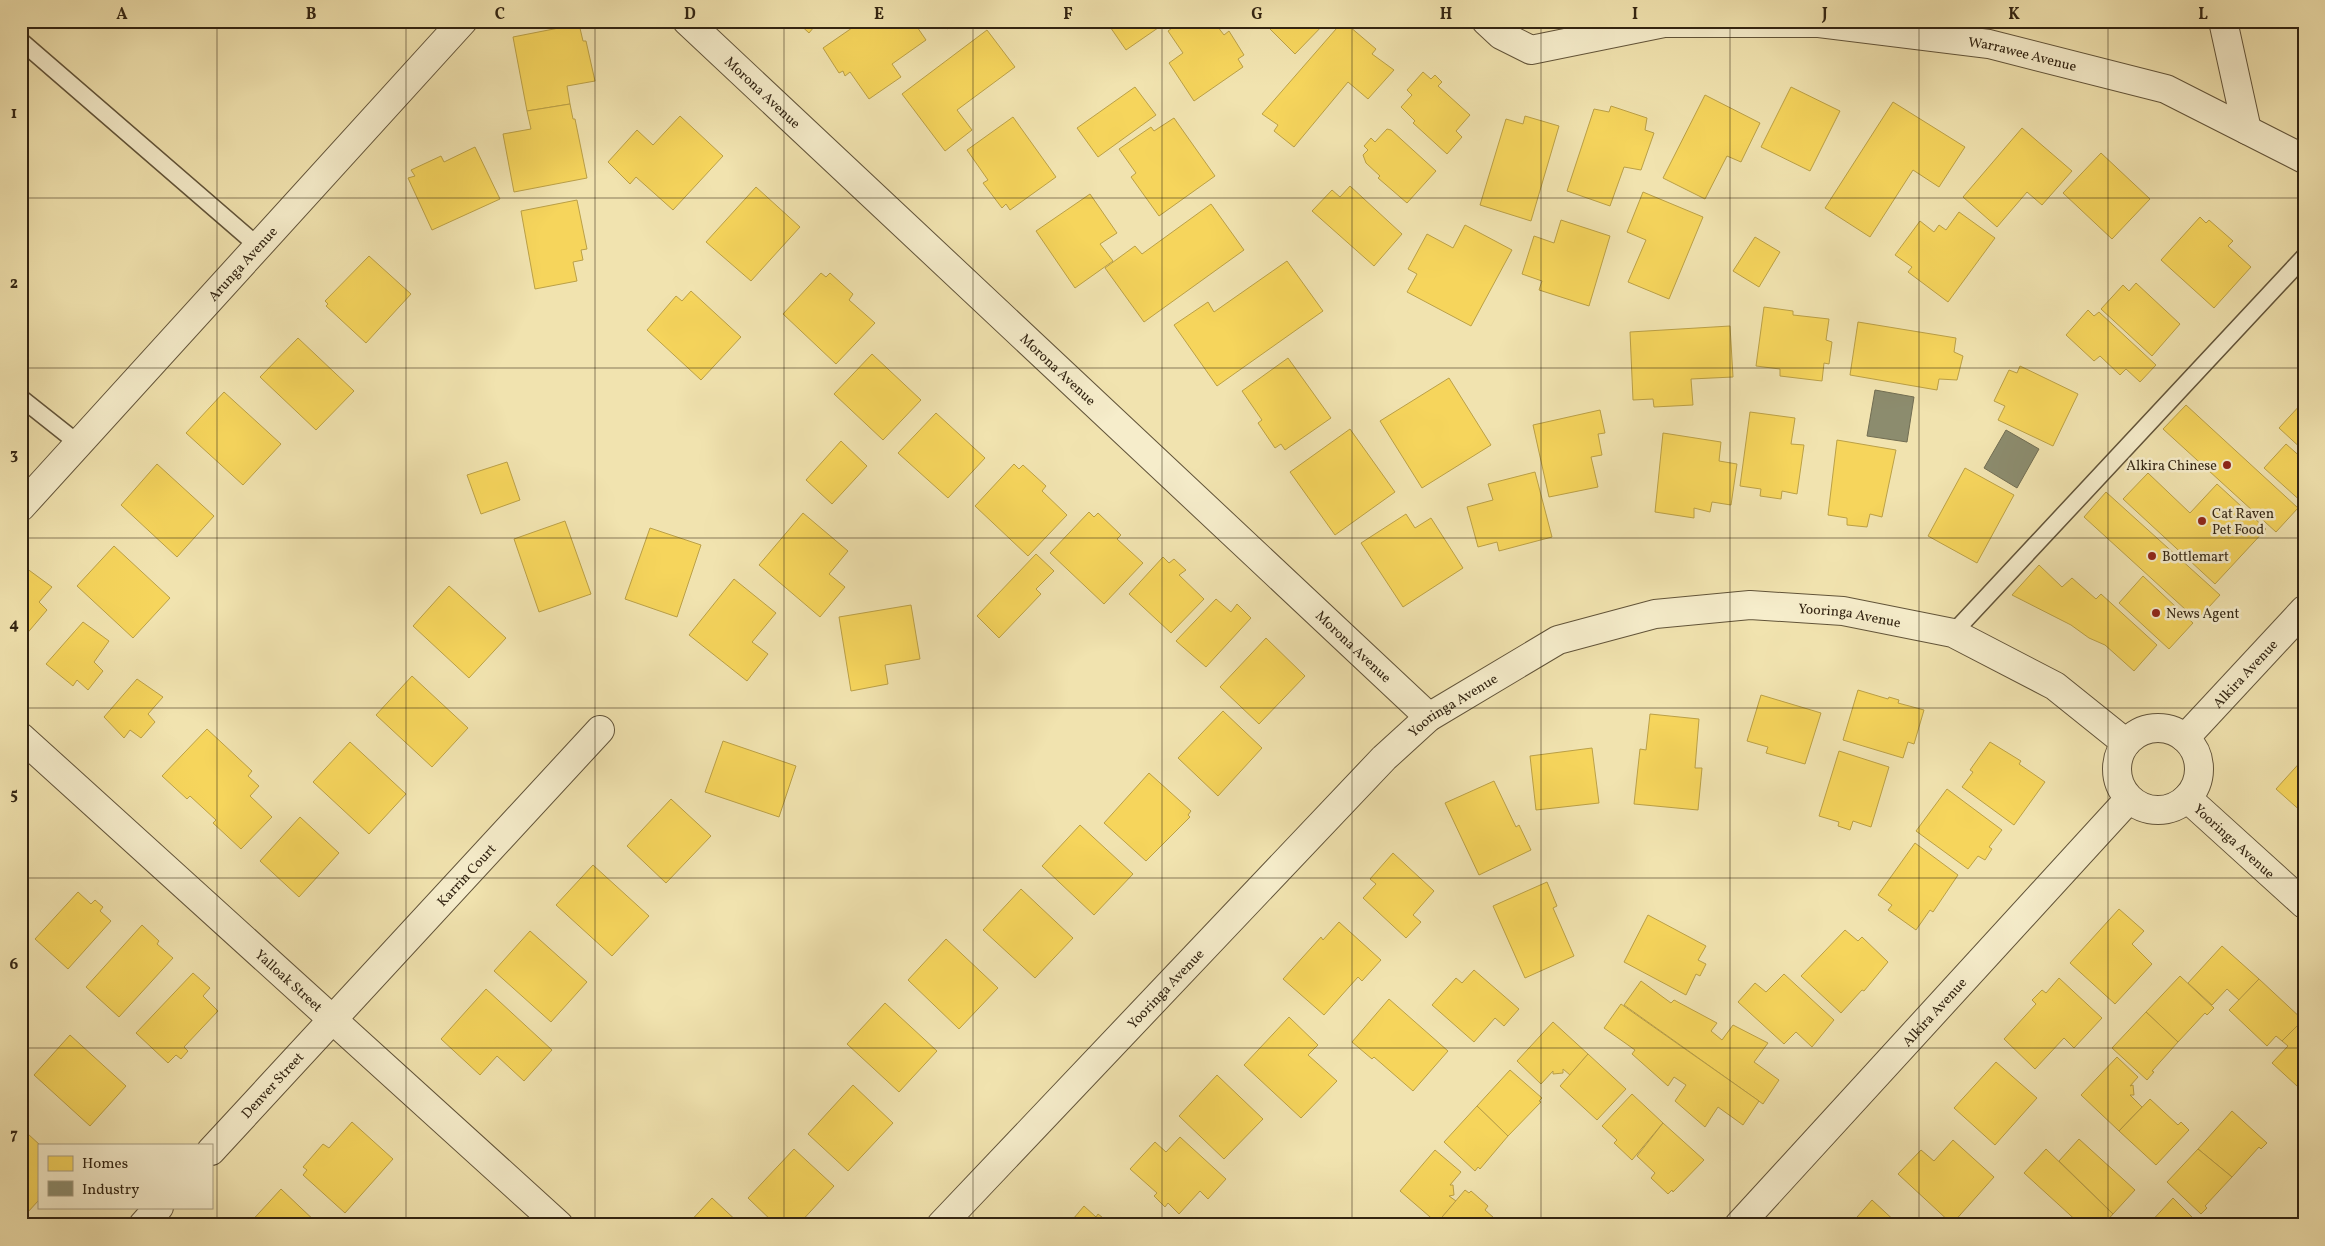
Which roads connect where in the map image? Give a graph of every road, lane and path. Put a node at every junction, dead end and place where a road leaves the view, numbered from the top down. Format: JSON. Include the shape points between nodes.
{"nodes":[{"id":1,"x":463,"y":21,"type":"edge"},
{"id":2,"x":688,"y":21,"type":"edge"},
{"id":3,"x":1486,"y":21,"type":"edge"},
{"id":4,"x":2223,"y":21,"type":"edge"},
{"id":5,"x":1664,"y":22,"type":"edge"},
{"id":6,"x":21,"y":42,"type":"edge"},
{"id":7,"x":2247,"y":130,"type":"junction"},
{"id":8,"x":2304,"y":159,"type":"edge"},
{"id":9,"x":259,"y":247,"type":"junction"},
{"id":10,"x":2304,"y":257,"type":"edge"},
{"id":11,"x":21,"y":398,"type":"edge"},
{"id":12,"x":79,"y":444,"type":"junction"},
{"id":13,"x":21,"y":507,"type":"edge"},
{"id":14,"x":2304,"y":610,"type":"edge"},
{"id":15,"x":1953,"y":633,"type":"junction"},
{"id":16,"x":1430,"y":717,"type":"junction"},
{"id":17,"x":600,"y":730,"type":"dead end"},
{"id":18,"x":21,"y":737,"type":"edge"},
{"id":19,"x":2184,"y":738,"type":"junction"},
{"id":20,"x":2126,"y":743,"type":"junction"},
{"id":21,"x":2186,"y":798,"type":"junction"},
{"id":22,"x":2129,"y":799,"type":"junction"},
{"id":23,"x":2304,"y":904,"type":"edge"},
{"id":24,"x":332,"y":1019,"type":"junction"},
{"id":25,"x":212,"y":1150,"type":"edge"},
{"id":26,"x":158,"y":1208,"type":"edge"},
{"id":27,"x":143,"y":1225,"type":"edge"},
{"id":28,"x":558,"y":1225,"type":"edge"},
{"id":29,"x":940,"y":1225,"type":"edge"},
{"id":30,"x":1739,"y":1225,"type":"edge"}],
"edges":[{"from":1,"to":9,"type":"street","name":"Arunga Avenue"},
{"from":2,"to":16,"type":"street","name":"Morona Avenue"},
{"from":3,"to":5,"type":"street","name":"Warrawee Avenue","via":[[1501,35],[1531,50]]},
{"from":4,"to":7,"type":"street"},
{"from":5,"to":7,"type":"street","name":"Warrawee Avenue","via":[[1819,23],[1989,44],[2166,89]]},
{"from":6,"to":9,"type":"lane"},
{"from":7,"to":8,"type":"street","name":"Warrawee Avenue"},
{"from":9,"to":12,"type":"street","name":"Arunga Avenue"},
{"from":10,"to":15,"type":"lane"},
{"from":11,"to":12,"type":"lane"},
{"from":12,"to":13,"type":"street","name":"Arunga Avenue"},
{"from":14,"to":19,"type":"street","name":"Alkira Avenue"},
{"from":15,"to":16,"type":"street","name":"Yooringa Avenue","via":[[1843,611],[1750,604],[1655,614],[1558,640]]},
{"from":15,"to":20,"type":"street","name":"Yooringa Avenue","via":[[2055,686]]},
{"from":16,"to":29,"type":"street","name":"Yooringa Avenue","via":[[1384,758]]},
{"from":17,"to":24,"type":"street","name":"Karrin Court"},
{"from":18,"to":24,"type":"street","name":"Yalloak Street"},
{"from":19,"to":20,"type":"street","via":[[2173,731],[2147,729]]},
{"from":19,"to":21,"type":"street","via":[[2193,748],[2199,774]]},
{"from":20,"to":22,"type":"street","via":[[2116,766],[2122,789]]},
{"from":21,"to":22,"type":"street","via":[[2165,810],[2139,806]]},
{"from":21,"to":23,"type":"street","name":"Yooringa Avenue"},
{"from":22,"to":30,"type":"street","name":"Alkira Avenue"},
{"from":24,"to":25,"type":"street","name":"Denver Street"},
{"from":24,"to":28,"type":"street","name":"Yalloak Street"},
{"from":26,"to":27,"type":"street"}]}
